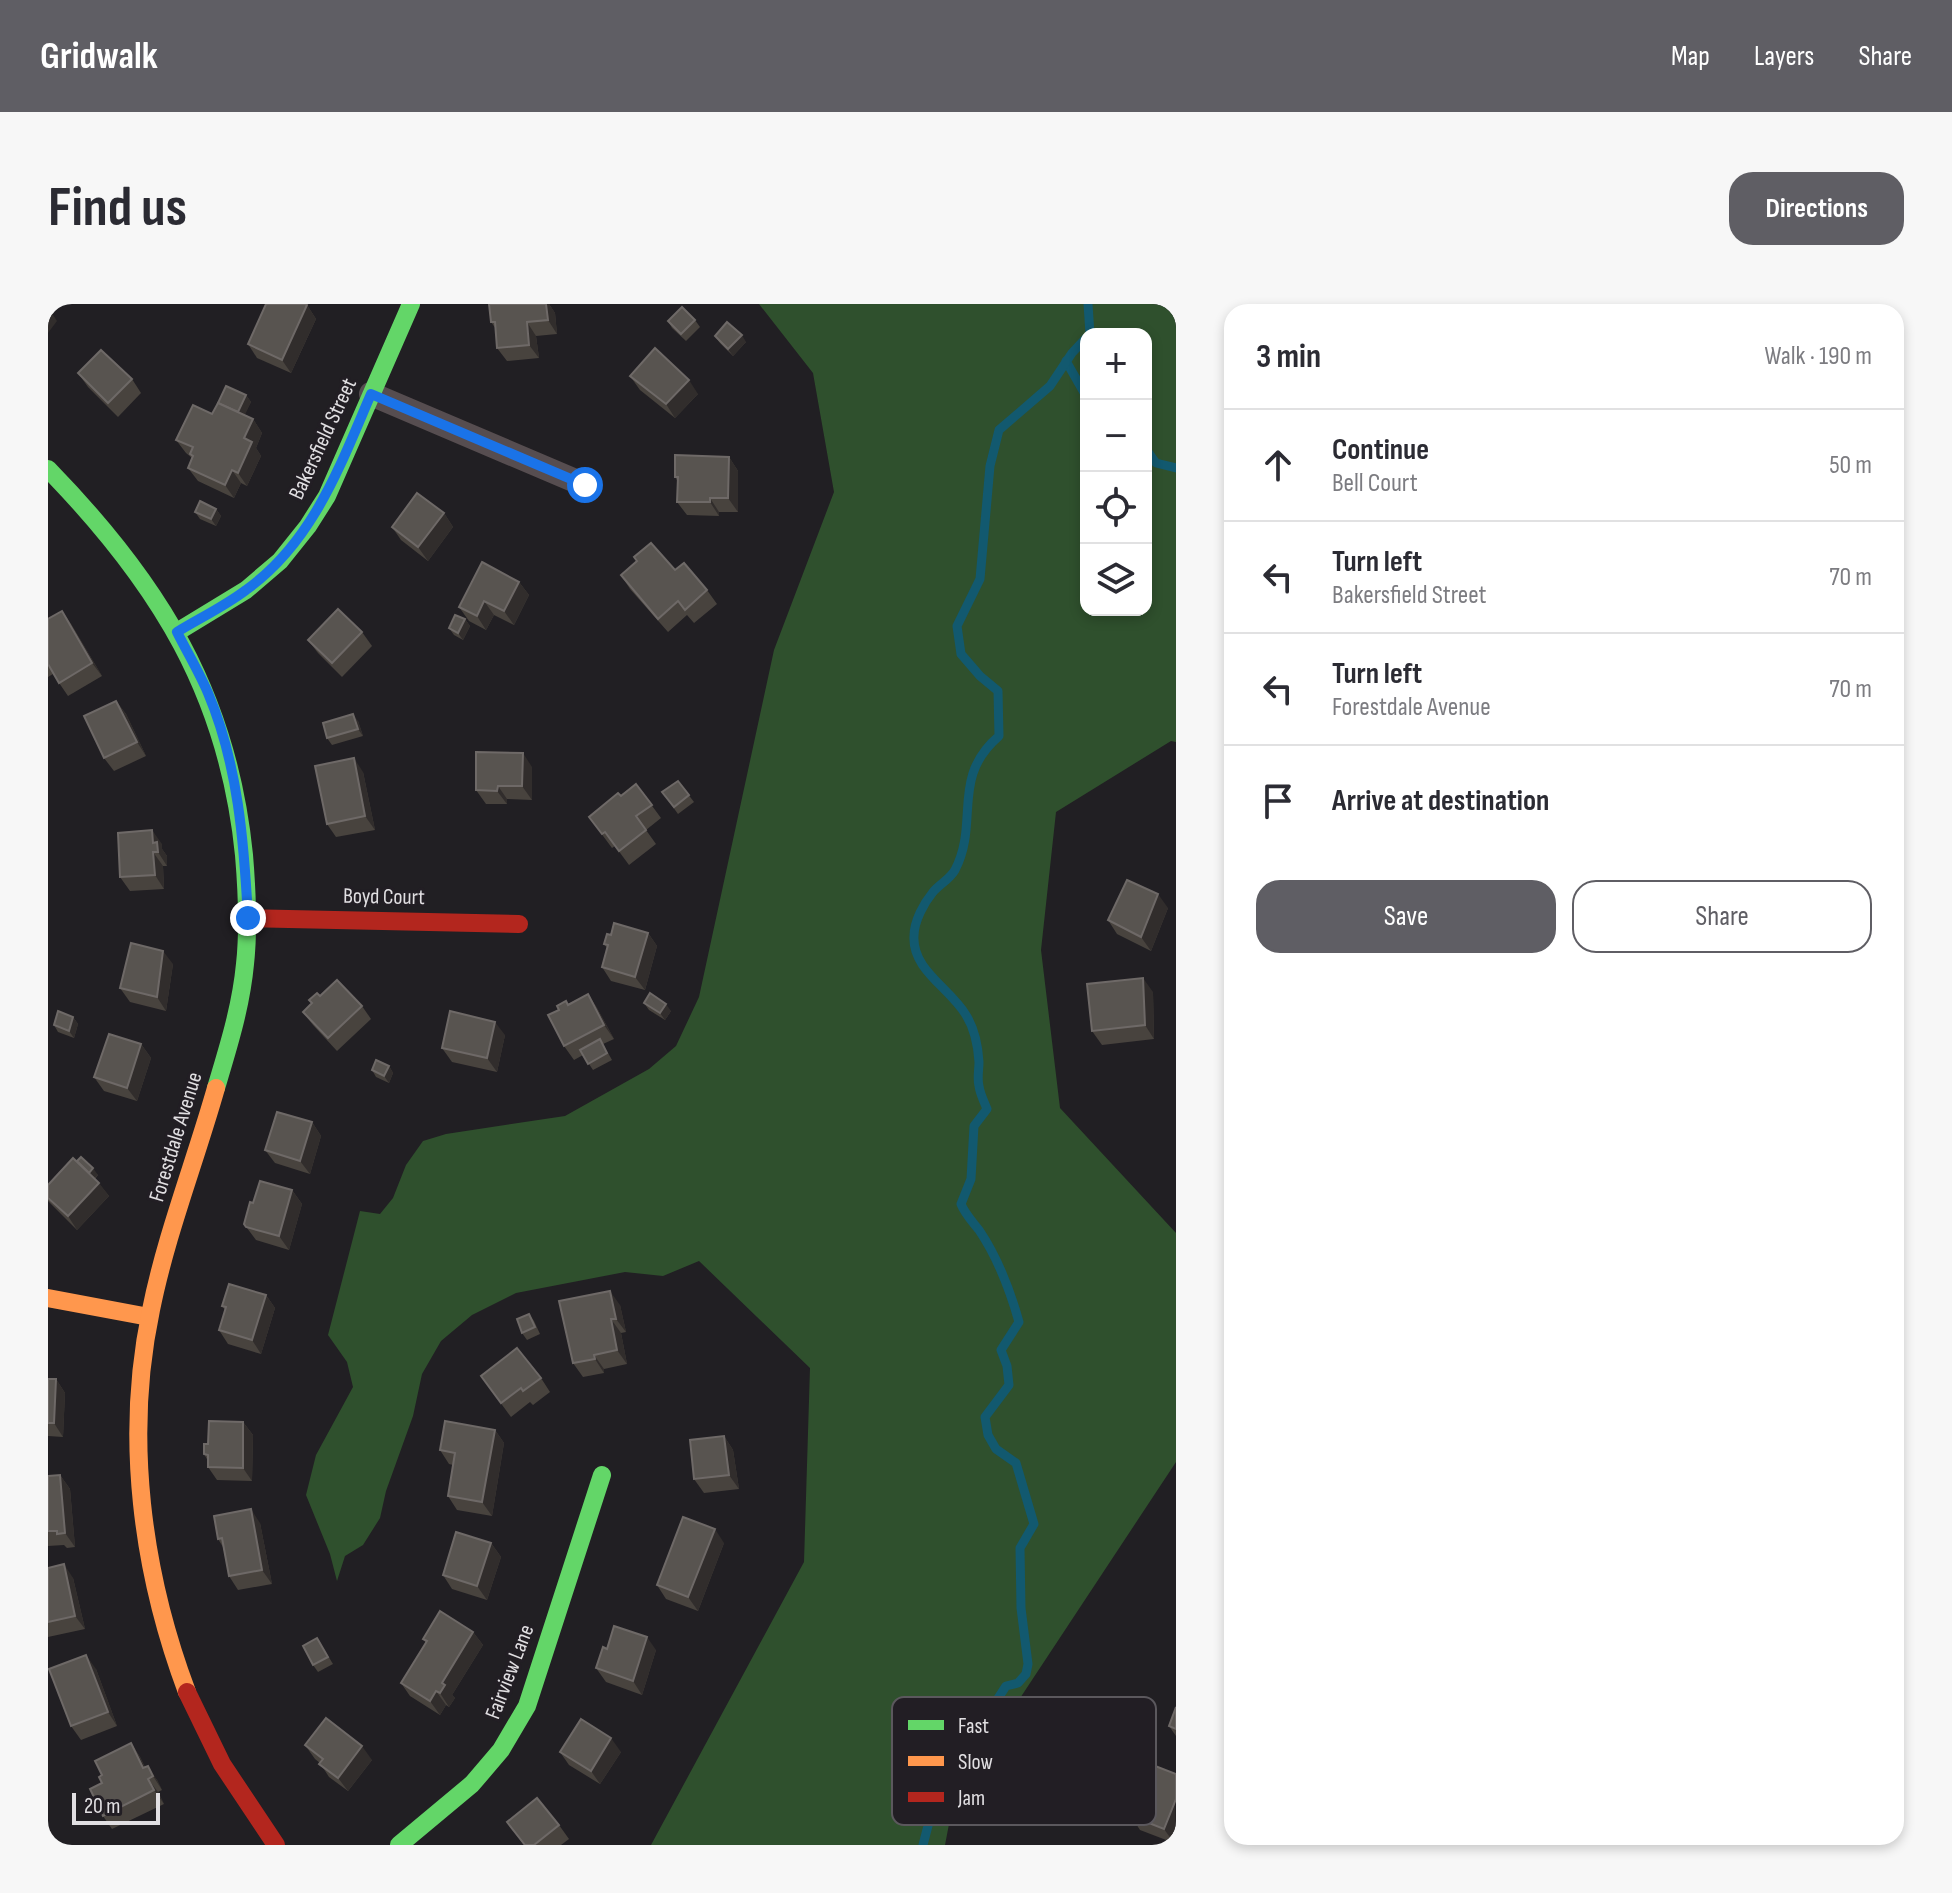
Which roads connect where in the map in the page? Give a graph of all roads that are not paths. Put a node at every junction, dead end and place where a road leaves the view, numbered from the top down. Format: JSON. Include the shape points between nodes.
{"nodes":[{"id":1,"x":411,"y":304,"type":"edge"},
{"id":2,"x":371,"y":394,"type":"junction"},
{"id":3,"x":48,"y":469,"type":"edge"},
{"id":4,"x":585,"y":485,"type":"dead end"},
{"id":5,"x":177,"y":632,"type":"junction"},
{"id":6,"x":248,"y":918,"type":"junction"},
{"id":7,"x":519,"y":924,"type":"dead end"},
{"id":8,"x":48,"y":1298,"type":"edge"},
{"id":9,"x":149,"y":1317,"type":"junction"},
{"id":10,"x":602,"y":1475,"type":"dead end"},
{"id":11,"x":276,"y":1845,"type":"edge"},
{"id":12,"x":399,"y":1845,"type":"edge"}],
"edges":[{"from":1,"to":2,"type":"street","name":"Bakersfield Street"},
{"from":2,"to":4,"type":"street"},
{"from":2,"to":5,"type":"street","name":"Bakersfield Street","via":[[327,496],[299,538],[246,590]]},
{"from":3,"to":5,"type":"street","name":"Forestdale Avenue","via":[[124,553]]},
{"from":5,"to":6,"type":"street","name":"Forestdale Avenue","via":[[222,734],[238,800]]},
{"from":6,"to":7,"type":"street","name":"Boyd Court"},
{"from":6,"to":9,"type":"street","name":"Forestdale Avenue","via":[[244,975],[223,1068]]},
{"from":8,"to":9,"type":"street"},
{"from":9,"to":11,"type":"street","name":"Forestdale Avenue","via":[[140,1434],[151,1568],[187,1693],[215,1751]]},
{"from":10,"to":12,"type":"street","name":"Fairview Lane","via":[[527,1706],[509,1742],[462,1795]]}]}
